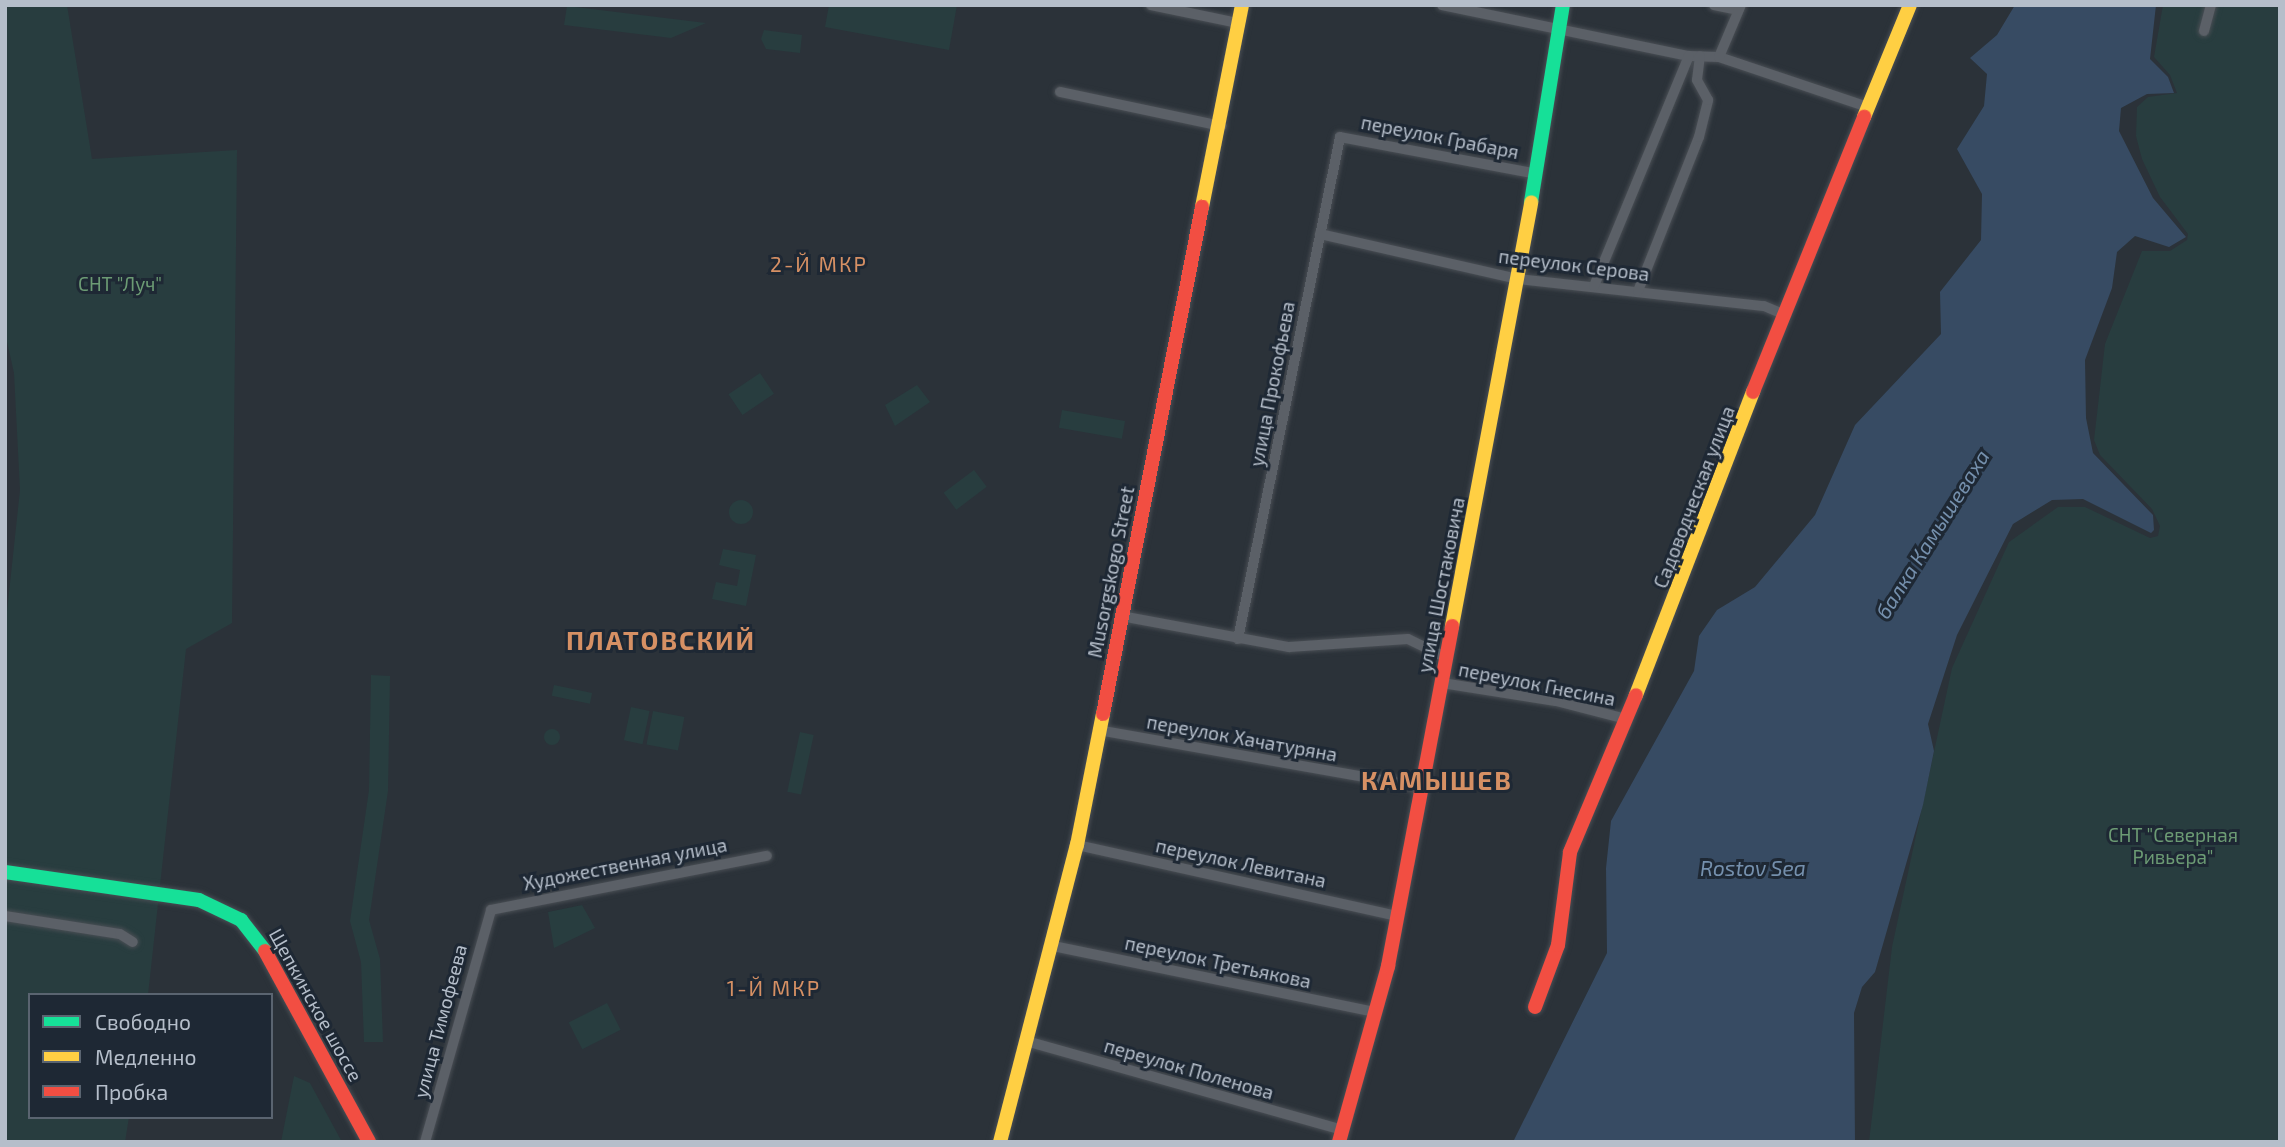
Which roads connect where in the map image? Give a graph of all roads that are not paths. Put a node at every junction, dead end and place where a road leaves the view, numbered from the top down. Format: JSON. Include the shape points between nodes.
{"nodes":[{"id":1,"x":1151,"y":5,"type":"edge"},
{"id":2,"x":1242,"y":5,"type":"edge"},
{"id":3,"x":1442,"y":5,"type":"edge"},
{"id":4,"x":1563,"y":5,"type":"edge"},
{"id":5,"x":1714,"y":5,"type":"edge"},
{"id":6,"x":1910,"y":5,"type":"edge"},
{"id":7,"x":2211,"y":5,"type":"edge"},
{"id":8,"x":1740,"y":8,"type":"edge"},
{"id":9,"x":1238,"y":23,"type":"junction"},
{"id":10,"x":1559,"y":30,"type":"junction"},
{"id":11,"x":2204,"y":31,"type":"dead end"},
{"id":12,"x":1694,"y":56,"type":"junction"},
{"id":13,"x":1719,"y":57,"type":"junction"},
{"id":14,"x":1060,"y":92,"type":"dead end"},
{"id":15,"x":1868,"y":107,"type":"junction"},
{"id":16,"x":1221,"y":125,"type":"junction"},
{"id":17,"x":1340,"y":137,"type":"joint"},
{"id":18,"x":1533,"y":173,"type":"junction"},
{"id":19,"x":1320,"y":234,"type":"junction"},
{"id":20,"x":1518,"y":279,"type":"junction"},
{"id":21,"x":1594,"y":286,"type":"junction"},
{"id":22,"x":1639,"y":291,"type":"junction"},
{"id":23,"x":1783,"y":314,"type":"junction"},
{"id":24,"x":1121,"y":616,"type":"junction"},
{"id":25,"x":1238,"y":639,"type":"junction"},
{"id":26,"x":1447,"y":658,"type":"junction"},
{"id":27,"x":1442,"y":683,"type":"junction"},
{"id":28,"x":1626,"y":719,"type":"junction"},
{"id":29,"x":1098,"y":730,"type":"junction"},
{"id":30,"x":1422,"y":788,"type":"junction"},
{"id":31,"x":1077,"y":845,"type":"junction"},
{"id":32,"x":767,"y":856,"type":"dead end"},
{"id":33,"x":5,"y":872,"type":"edge"},
{"id":34,"x":491,"y":911,"type":"joint"},
{"id":35,"x":5,"y":916,"type":"edge"},
{"id":36,"x":1397,"y":916,"type":"junction"},
{"id":37,"x":133,"y":942,"type":"dead end"},
{"id":38,"x":1054,"y":946,"type":"junction"},
{"id":39,"x":1535,"y":1007,"type":"dead end"},
{"id":40,"x":1375,"y":1012,"type":"junction"},
{"id":41,"x":1026,"y":1041,"type":"junction"},
{"id":42,"x":1341,"y":1136,"type":"edge"},
{"id":43,"x":369,"y":1142,"type":"edge"},
{"id":44,"x":425,"y":1142,"type":"edge"},
{"id":45,"x":1000,"y":1142,"type":"edge"}],
"edges":[{"from":1,"to":9,"type":"street"},
{"from":2,"to":9,"type":"street","name":"Musorgskogo Street"},
{"from":3,"to":10,"type":"street"},
{"from":4,"to":10,"type":"street","name":"улица Шостаковича"},
{"from":5,"to":8,"type":"street"},
{"from":6,"to":15,"type":"street","name":"Садоводческая улица"},
{"from":7,"to":11,"type":"street"},
{"from":8,"to":13,"type":"street"},
{"from":9,"to":16,"type":"street","name":"Musorgskogo Street"},
{"from":10,"to":12,"type":"street"},
{"from":10,"to":18,"type":"street","name":"улица Шостаковича"},
{"from":12,"to":13,"type":"street"},
{"from":12,"to":21,"type":"street"},
{"from":12,"to":22,"type":"street","via":[[1696,80],[1708,100],[1699,137]]},
{"from":13,"to":15,"type":"street"},
{"from":14,"to":16,"type":"street"},
{"from":15,"to":23,"type":"street","name":"Садоводческая улица"},
{"from":16,"to":24,"type":"street","name":"Musorgskogo Street"},
{"from":17,"to":18,"type":"street","name":"переулок Грабаря"},
{"from":17,"to":19,"type":"street","name":"улица Прокофьева"},
{"from":18,"to":20,"type":"street","name":"улица Шостаковича"},
{"from":19,"to":20,"type":"street","name":"переулок Серова"},
{"from":19,"to":25,"type":"street","name":"улица Прокофьева"},
{"from":20,"to":21,"type":"street","name":"переулок Серова"},
{"from":20,"to":26,"type":"street","name":"улица Шостаковича"},
{"from":21,"to":22,"type":"street","name":"переулок Серова"},
{"from":22,"to":23,"type":"street","name":"переулок Серова","via":[[1764,306]]},
{"from":23,"to":28,"type":"street","name":"Садоводческая улица"},
{"from":24,"to":25,"type":"street","name":"переулок Гнесина"},
{"from":24,"to":29,"type":"street","name":"Musorgskogo Street"},
{"from":25,"to":26,"type":"street","name":"переулок Гнесина","via":[[1289,647],[1408,639]]},
{"from":26,"to":27,"type":"street","name":"улица Шостаковича"},
{"from":27,"to":28,"type":"street","name":"переулок Гнесина","via":[[1556,701]]},
{"from":27,"to":30,"type":"street","name":"улица Шостаковича"},
{"from":28,"to":39,"type":"street","name":"Садоводческая улица","via":[[1570,852],[1558,945]]},
{"from":29,"to":30,"type":"street","name":"переулок Хачатуряна"},
{"from":29,"to":31,"type":"street","name":"Musorgskogo Street"},
{"from":30,"to":36,"type":"street","name":"улица Шостаковича"},
{"from":31,"to":36,"type":"street","name":"переулок Левитана"},
{"from":31,"to":38,"type":"street","name":"Musorgskogo Street"},
{"from":32,"to":34,"type":"street","name":"Художественная улица"},
{"from":33,"to":43,"type":"street","name":"Щепкинское шоссе","via":[[199,900],[241,920],[268,954]]},
{"from":34,"to":44,"type":"street","name":"улица Тимофеева"},
{"from":35,"to":37,"type":"street","via":[[120,934]]},
{"from":36,"to":40,"type":"street","name":"улица Шостаковича"},
{"from":38,"to":40,"type":"street","name":"переулок Третьякова"},
{"from":38,"to":41,"type":"street","name":"Musorgskogo Street"},
{"from":40,"to":42,"type":"street","name":"улица Шостаковича"},
{"from":41,"to":42,"type":"street","name":"переулок Поленова"},
{"from":41,"to":45,"type":"street","name":"Musorgskogo Street"}]}
